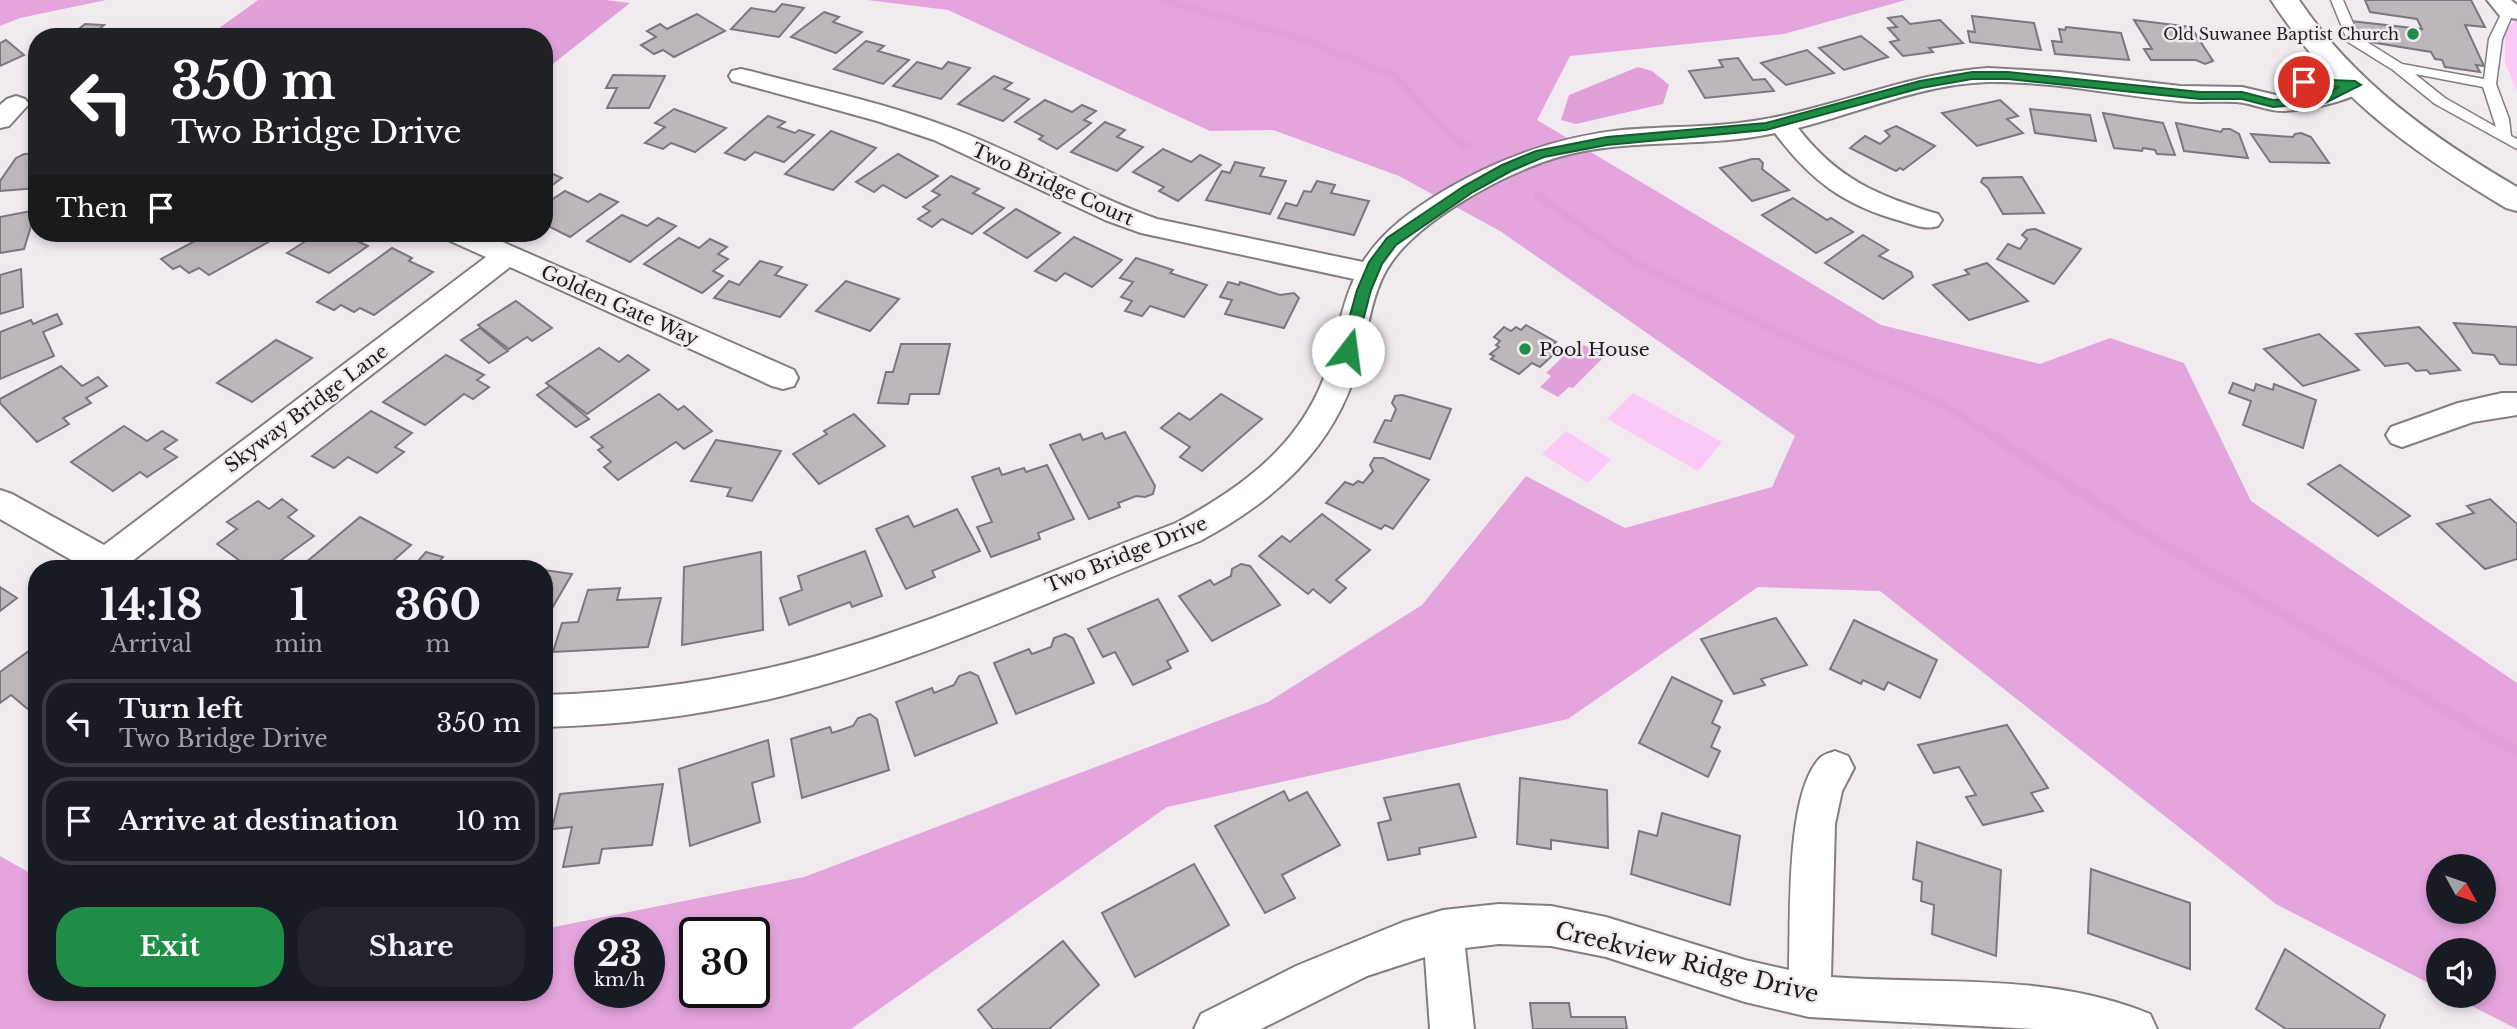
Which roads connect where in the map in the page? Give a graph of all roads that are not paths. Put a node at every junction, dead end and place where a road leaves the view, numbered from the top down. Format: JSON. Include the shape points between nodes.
{"nodes":[{"id":1,"x":2285,"y":0,"type":"edge"},
{"id":2,"x":2337,"y":0,"type":"edge"},
{"id":3,"x":2508,"y":8,"type":"edge"},
{"id":4,"x":2398,"y":67,"type":"junction"},
{"id":5,"x":741,"y":76,"type":"dead end"},
{"id":6,"x":2489,"y":84,"type":"junction"},
{"id":7,"x":2355,"y":85,"type":"junction"},
{"id":8,"x":1781,"y":124,"type":"junction"},
{"id":9,"x":2504,"y":136,"type":"junction"},
{"id":10,"x":2517,"y":145,"type":"edge"},
{"id":11,"x":2517,"y":201,"type":"edge"},
{"id":12,"x":1928,"y":220,"type":"dead end"},
{"id":13,"x":478,"y":242,"type":"edge"},
{"id":14,"x":507,"y":255,"type":"junction"},
{"id":15,"x":1371,"y":273,"type":"junction"},
{"id":16,"x":783,"y":378,"type":"dead end"},
{"id":17,"x":2517,"y":404,"type":"edge"},
{"id":18,"x":2402,"y":435,"type":"dead end"},
{"id":19,"x":0,"y":503,"type":"edge"},
{"id":20,"x":102,"y":560,"type":"edge"},
{"id":21,"x":117,"y":560,"type":"edge"},
{"id":22,"x":553,"y":711,"type":"edge"},
{"id":23,"x":1835,"y":768,"type":"dead end"},
{"id":24,"x":1443,"y":930,"type":"junction"},
{"id":25,"x":1809,"y":996,"type":"junction"},
{"id":26,"x":1216,"y":1029,"type":"edge"},
{"id":27,"x":1452,"y":1029,"type":"edge"},
{"id":28,"x":2135,"y":1029,"type":"edge"}],
"edges":[{"from":1,"to":7,"type":"street"},
{"from":2,"to":4,"type":"lane","via":[[2353,39]]},
{"from":3,"to":6,"type":"lane","via":[[2497,31],[2495,72]]},
{"from":4,"to":6,"type":"lane"},
{"from":4,"to":9,"type":"lane","via":[[2446,105]]},
{"from":5,"to":15,"type":"street","name":"Two Bridge Court","via":[[943,134],[1151,228]]},
{"from":6,"to":9,"type":"lane"},
{"from":7,"to":8,"type":"street","name":"Two Bridge Drive","via":[[2321,100],[2273,103],[2242,95],[2200,96],[1972,76],[1920,84]]},
{"from":7,"to":11,"type":"street","via":[[2426,143]]},
{"from":8,"to":12,"type":"street","via":[[1804,155],[1835,184],[1868,201]]},
{"from":8,"to":15,"type":"street","name":"Two Bridge Drive","via":[[1593,143],[1541,154],[1490,177],[1404,231]]},
{"from":9,"to":10,"type":"lane"},
{"from":13,"to":14,"type":"street","name":"Golden Gate Way"},
{"from":14,"to":16,"type":"street","name":"Golden Gate Way"},
{"from":14,"to":21,"type":"street","name":"Skyway Bridge Lane"},
{"from":15,"to":22,"type":"street","name":"Two Bridge Drive","via":[[1338,386],[1317,427],[1271,479],[1216,518],[888,649],[821,671],[680,701]]},
{"from":17,"to":18,"type":"street","via":[[2465,413]]},
{"from":19,"to":20,"type":"street"},
{"from":23,"to":25,"type":"street","via":[[1824,786],[1815,824]]},
{"from":24,"to":25,"type":"street","name":"Creekview Ridge Drive","via":[[1517,922],[1574,930]]},
{"from":24,"to":26,"type":"street","name":"Creekview Ridge Drive","via":[[1403,940],[1356,960]]},
{"from":24,"to":27,"type":"street"},
{"from":25,"to":28,"type":"street","name":"Creekview Ridge Drive","via":[[1893,1004],[2022,1005],[2067,1010]]}]}
